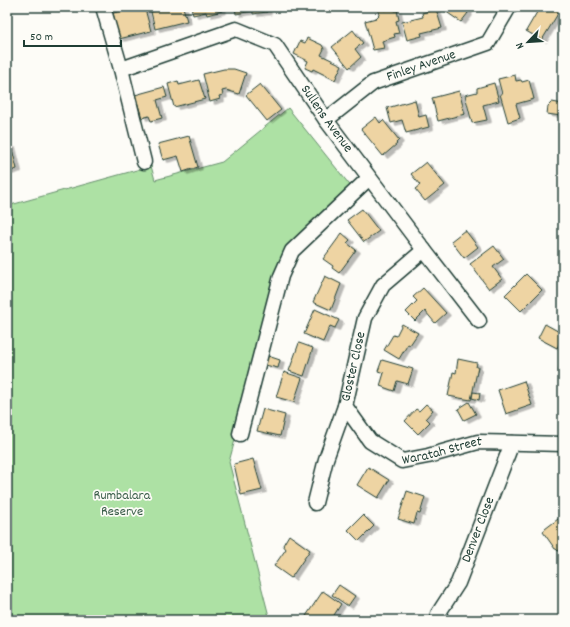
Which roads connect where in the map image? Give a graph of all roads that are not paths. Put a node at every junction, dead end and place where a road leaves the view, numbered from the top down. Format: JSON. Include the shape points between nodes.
{"nodes":[{"id":1,"x":103,"y":7,"type":"edge"},
{"id":2,"x":508,"y":7,"type":"edge"},
{"id":3,"x":121,"y":69,"type":"junction"},
{"id":4,"x":326,"y":120,"type":"junction"},
{"id":5,"x":144,"y":162,"type":"dead end"},
{"id":6,"x":369,"y":178,"type":"junction"},
{"id":7,"x":424,"y":250,"type":"junction"},
{"id":8,"x":479,"y":321,"type":"dead end"},
{"id":9,"x":345,"y":406,"type":"junction"},
{"id":10,"x":240,"y":434,"type":"dead end"},
{"id":11,"x":512,"y":443,"type":"junction"},
{"id":12,"x":563,"y":444,"type":"edge"},
{"id":13,"x":315,"y":503,"type":"dead end"},
{"id":14,"x":438,"y":614,"type":"dead end"}],
"edges":[{"from":1,"to":3,"type":"street"},
{"from":2,"to":4,"type":"street","name":"Finley Avenue","via":[[488,43],[372,83]]},
{"from":3,"to":4,"type":"street","name":"Sullens Avenue","via":[[236,29],[274,45]]},
{"from":3,"to":5,"type":"street"},
{"from":4,"to":6,"type":"street","name":"Sullens Avenue"},
{"from":6,"to":7,"type":"street","name":"Sullens Avenue"},
{"from":6,"to":10,"type":"street","via":[[292,251],[281,276]]},
{"from":7,"to":8,"type":"street","name":"Sullens Avenue"},
{"from":7,"to":9,"type":"street","name":"Gloster Close","via":[[383,285],[364,318]]},
{"from":9,"to":11,"type":"street","name":"Waratah Street","via":[[370,441],[402,461],[478,442]]},
{"from":9,"to":13,"type":"street","name":"Gloster Close","via":[[326,459]]},
{"from":11,"to":12,"type":"street","name":"Waratah Street"},
{"from":11,"to":14,"type":"street","name":"Denver Close","via":[[458,582]]}]}
